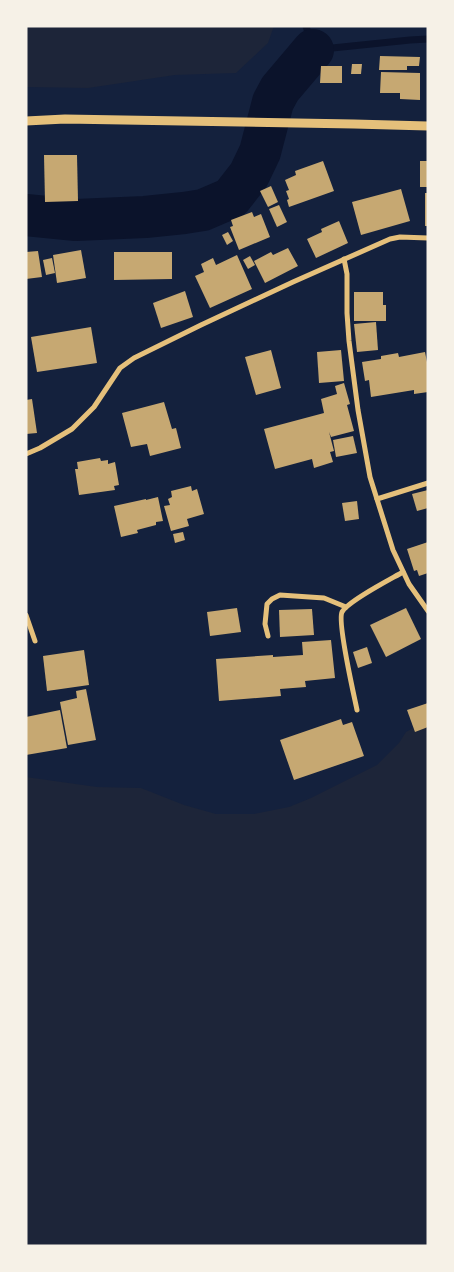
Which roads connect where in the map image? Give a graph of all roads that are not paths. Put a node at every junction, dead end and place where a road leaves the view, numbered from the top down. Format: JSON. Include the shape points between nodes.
{"nodes":[{"id":1,"x":26,"y":121,"type":"edge"},
{"id":2,"x":428,"y":126,"type":"edge"},
{"id":3,"x":428,"y":238,"type":"edge"},
{"id":4,"x":344,"y":259,"type":"junction"},
{"id":5,"x":26,"y":454,"type":"edge"},
{"id":6,"x":428,"y":483,"type":"edge"},
{"id":7,"x":377,"y":499,"type":"junction"},
{"id":8,"x":403,"y":572,"type":"junction"},
{"id":9,"x":346,"y":607,"type":"junction"},
{"id":10,"x":428,"y":611,"type":"edge"},
{"id":11,"x":26,"y":615,"type":"edge"},
{"id":12,"x":268,"y":636,"type":"dead end"},
{"id":13,"x":35,"y":641,"type":"dead end"},
{"id":14,"x":357,"y":710,"type":"dead end"}],
"edges":[{"from":1,"to":2,"type":"street"},
{"from":3,"to":4,"type":"street","via":[[390,239]]},
{"from":4,"to":5,"type":"street","via":[[134,358],[120,368],[94,407],[72,429]]},
{"from":4,"to":7,"type":"street","via":[[346,313],[358,410]]},
{"from":6,"to":7,"type":"street"},
{"from":7,"to":8,"type":"street"},
{"from":8,"to":9,"type":"street"},
{"from":8,"to":10,"type":"street"},
{"from":9,"to":12,"type":"street","via":[[324,598],[280,595],[267,604],[265,624]]},
{"from":9,"to":14,"type":"street","via":[[341,619]]},
{"from":11,"to":13,"type":"street"}]}
